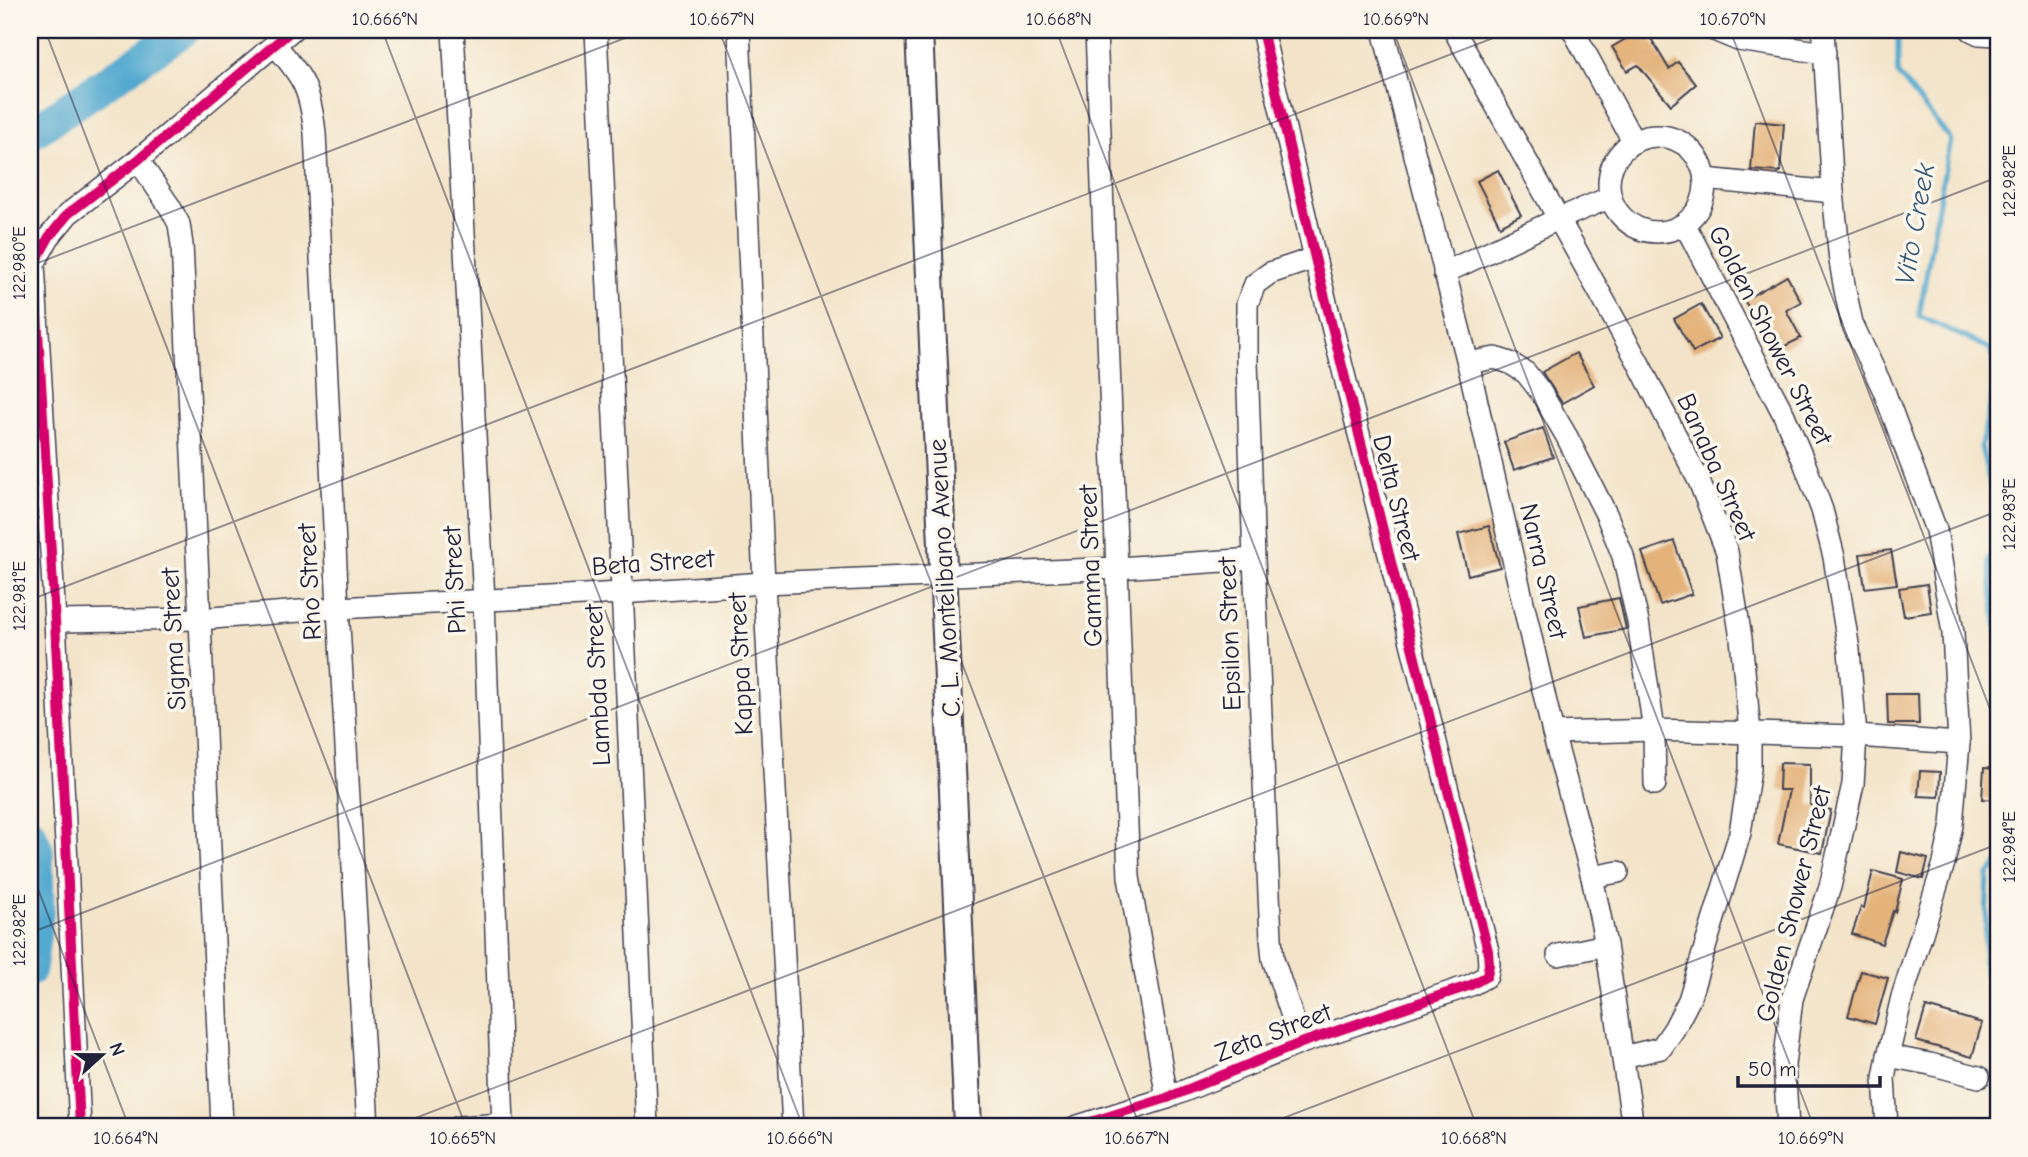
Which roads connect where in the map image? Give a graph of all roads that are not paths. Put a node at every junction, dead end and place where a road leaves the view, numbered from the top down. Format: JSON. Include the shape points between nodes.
{"nodes":[{"id":1,"x":292,"y":30,"type":"edge"},
{"id":2,"x":453,"y":30,"type":"edge"},
{"id":3,"x":596,"y":30,"type":"edge"},
{"id":4,"x":738,"y":30,"type":"edge"},
{"id":5,"x":919,"y":30,"type":"edge"},
{"id":6,"x":1096,"y":30,"type":"edge"},
{"id":7,"x":1262,"y":30,"type":"edge"},
{"id":8,"x":1383,"y":30,"type":"edge"},
{"id":9,"x":1454,"y":30,"type":"edge"},
{"id":10,"x":1573,"y":30,"type":"edge"},
{"id":11,"x":1714,"y":30,"type":"edge"},
{"id":12,"x":1823,"y":30,"type":"edge"},
{"id":13,"x":1971,"y":30,"type":"edge"},
{"id":14,"x":1998,"y":35,"type":"edge"},
{"id":15,"x":275,"y":45,"type":"junction"},
{"id":16,"x":1825,"y":53,"type":"junction"},
{"id":17,"x":1633,"y":141,"type":"junction"},
{"id":18,"x":138,"y":160,"type":"junction"},
{"id":19,"x":1705,"y":179,"type":"junction"},
{"id":20,"x":1833,"y":192,"type":"junction"},
{"id":21,"x":1611,"y":197,"type":"junction"},
{"id":22,"x":1558,"y":219,"type":"junction"},
{"id":23,"x":1685,"y":225,"type":"junction"},
{"id":24,"x":1315,"y":258,"type":"junction"},
{"id":25,"x":1444,"y":273,"type":"junction"},
{"id":26,"x":1468,"y":363,"type":"junction"},
{"id":27,"x":1254,"y":559,"type":"junction"},
{"id":28,"x":1118,"y":568,"type":"junction"},
{"id":29,"x":944,"y":574,"type":"junction"},
{"id":30,"x":764,"y":583,"type":"junction"},
{"id":31,"x":621,"y":593,"type":"junction"},
{"id":32,"x":484,"y":600,"type":"junction"},
{"id":33,"x":338,"y":608,"type":"junction"},
{"id":34,"x":200,"y":619,"type":"junction"},
{"id":35,"x":55,"y":621,"type":"junction"},
{"id":36,"x":1654,"y":730,"type":"junction"},
{"id":37,"x":1553,"y":733,"type":"junction"},
{"id":38,"x":1750,"y":733,"type":"junction"},
{"id":39,"x":1856,"y":736,"type":"junction"},
{"id":40,"x":1959,"y":743,"type":"junction"},
{"id":41,"x":1655,"y":784,"type":"dead end"},
{"id":42,"x":1618,"y":872,"type":"dead end"},
{"id":43,"x":1592,"y":877,"type":"junction"},
{"id":44,"x":1606,"y":945,"type":"junction"},
{"id":45,"x":1558,"y":955,"type":"dead end"},
{"id":46,"x":1486,"y":976,"type":"joint"},
{"id":47,"x":1301,"y":1043,"type":"junction"},
{"id":48,"x":1888,"y":1056,"type":"junction"},
{"id":49,"x":1623,"y":1057,"type":"junction"},
{"id":50,"x":1979,"y":1077,"type":"dead end"},
{"id":51,"x":1167,"y":1098,"type":"junction"},
{"id":52,"x":79,"y":1126,"type":"edge"},
{"id":53,"x":502,"y":1126,"type":"edge"},
{"id":54,"x":222,"y":1127,"type":"edge"},
{"id":55,"x":368,"y":1127,"type":"edge"},
{"id":56,"x":459,"y":1127,"type":"edge"},
{"id":57,"x":647,"y":1127,"type":"edge"},
{"id":58,"x":793,"y":1127,"type":"edge"},
{"id":59,"x":968,"y":1127,"type":"edge"},
{"id":60,"x":1074,"y":1127,"type":"edge"},
{"id":61,"x":1633,"y":1127,"type":"edge"},
{"id":62,"x":1788,"y":1127,"type":"edge"},
{"id":63,"x":1887,"y":1127,"type":"edge"}],
"edges":[{"from":1,"to":15,"type":"street"},
{"from":2,"to":32,"type":"street","name":"Phi Street"},
{"from":3,"to":31,"type":"street","name":"Lambda Street"},
{"from":4,"to":30,"type":"street","name":"Kappa Street"},
{"from":5,"to":29,"type":"street","name":"C. L. Montelibano Avenue"},
{"from":6,"to":28,"type":"street","name":"Gamma Street"},
{"from":7,"to":24,"type":"street","name":"Delta Street"},
{"from":8,"to":25,"type":"street","name":"Narra Street"},
{"from":9,"to":22,"type":"street","name":"Banaba Street"},
{"from":10,"to":17,"type":"street"},
{"from":11,"to":16,"type":"street","via":[[1738,40]]},
{"from":12,"to":16,"type":"street"},
{"from":13,"to":14,"type":"street"},
{"from":15,"to":18,"type":"street"},
{"from":15,"to":33,"type":"street","name":"Rho Street","via":[[304,83],[315,133]]},
{"from":16,"to":20,"type":"street"},
{"from":17,"to":19,"type":"street","via":[[1658,136],[1674,139],[1689,148]]},
{"from":17,"to":21,"type":"street","via":[[1611,169]]},
{"from":18,"to":34,"type":"street","name":"Sigma Street","via":[[179,224],[182,245]]},
{"from":18,"to":35,"type":"street","via":[[68,214],[34,264]]},
{"from":19,"to":20,"type":"street"},
{"from":19,"to":23,"type":"street","via":[[1699,209]]},
{"from":20,"to":40,"type":"street","via":[[1852,323],[1884,391],[1936,530],[1953,634]]},
{"from":21,"to":22,"type":"street"},
{"from":21,"to":23,"type":"street","via":[[1627,222],[1642,231],[1670,232]]},
{"from":22,"to":25,"type":"street"},
{"from":22,"to":38,"type":"street","name":"Banaba Street","via":[[1639,362],[1699,481],[1727,552]]},
{"from":23,"to":39,"type":"street","name":"Golden Shower Street","via":[[1784,415],[1822,510],[1835,557],[1849,650]]},
{"from":24,"to":27,"type":"street","name":"Epsilon Street","via":[[1270,273],[1255,284],[1247,304]]},
{"from":24,"to":46,"type":"street","name":"Delta Street","via":[[1488,951]]},
{"from":25,"to":26,"type":"street","name":"Narra Street"},
{"from":26,"to":36,"type":"street","via":[[1496,358],[1526,373],[1567,437],[1623,556],[1639,622]]},
{"from":26,"to":37,"type":"street","name":"Narra Street"},
{"from":27,"to":28,"type":"street","name":"Beta Street"},
{"from":27,"to":47,"type":"street","name":"Epsilon Street","via":[[1273,959]]},
{"from":28,"to":29,"type":"street","name":"Beta Street"},
{"from":28,"to":51,"type":"street","name":"Gamma Street","via":[[1129,877]]},
{"from":29,"to":30,"type":"street","name":"Beta Street"},
{"from":29,"to":59,"type":"street","name":"C. L. Montelibano Avenue"},
{"from":30,"to":31,"type":"street","name":"Beta Street"},
{"from":30,"to":58,"type":"street","name":"Kappa Street"},
{"from":31,"to":32,"type":"street","name":"Beta Street"},
{"from":31,"to":57,"type":"street","name":"Lambda Street"},
{"from":32,"to":33,"type":"street","name":"Beta Street"},
{"from":32,"to":53,"type":"street","name":"Phi Street"},
{"from":33,"to":34,"type":"street","name":"Beta Street"},
{"from":33,"to":55,"type":"street","name":"Rho Street"},
{"from":34,"to":35,"type":"street","name":"Beta Street"},
{"from":34,"to":54,"type":"street","name":"Sigma Street"},
{"from":35,"to":52,"type":"street"},
{"from":36,"to":37,"type":"street"},
{"from":36,"to":38,"type":"street"},
{"from":36,"to":41,"type":"street"},
{"from":37,"to":43,"type":"street","name":"Narra Street"},
{"from":38,"to":39,"type":"street"},
{"from":38,"to":49,"type":"street","name":"Banaba Street","via":[[1750,769],[1740,833],[1689,1000],[1661,1048]]},
{"from":39,"to":40,"type":"street"},
{"from":39,"to":62,"type":"street","name":"Golden Shower Street","via":[[1853,784],[1830,887],[1792,999],[1784,1065]]},
{"from":40,"to":48,"type":"street","via":[[1956,797],[1944,863]]},
{"from":42,"to":43,"type":"street"},
{"from":43,"to":44,"type":"street","name":"Narra Street"},
{"from":44,"to":45,"type":"street"},
{"from":44,"to":49,"type":"street","name":"Narra Street"},
{"from":46,"to":47,"type":"street","name":"Zeta Street"},
{"from":47,"to":51,"type":"street","name":"Zeta Street"},
{"from":48,"to":50,"type":"street"},
{"from":48,"to":63,"type":"street","via":[[1884,1078]]},
{"from":49,"to":61,"type":"street","name":"Narra Street"},
{"from":51,"to":60,"type":"street","name":"Zeta Street"},
{"from":53,"to":56,"type":"street"}]}
